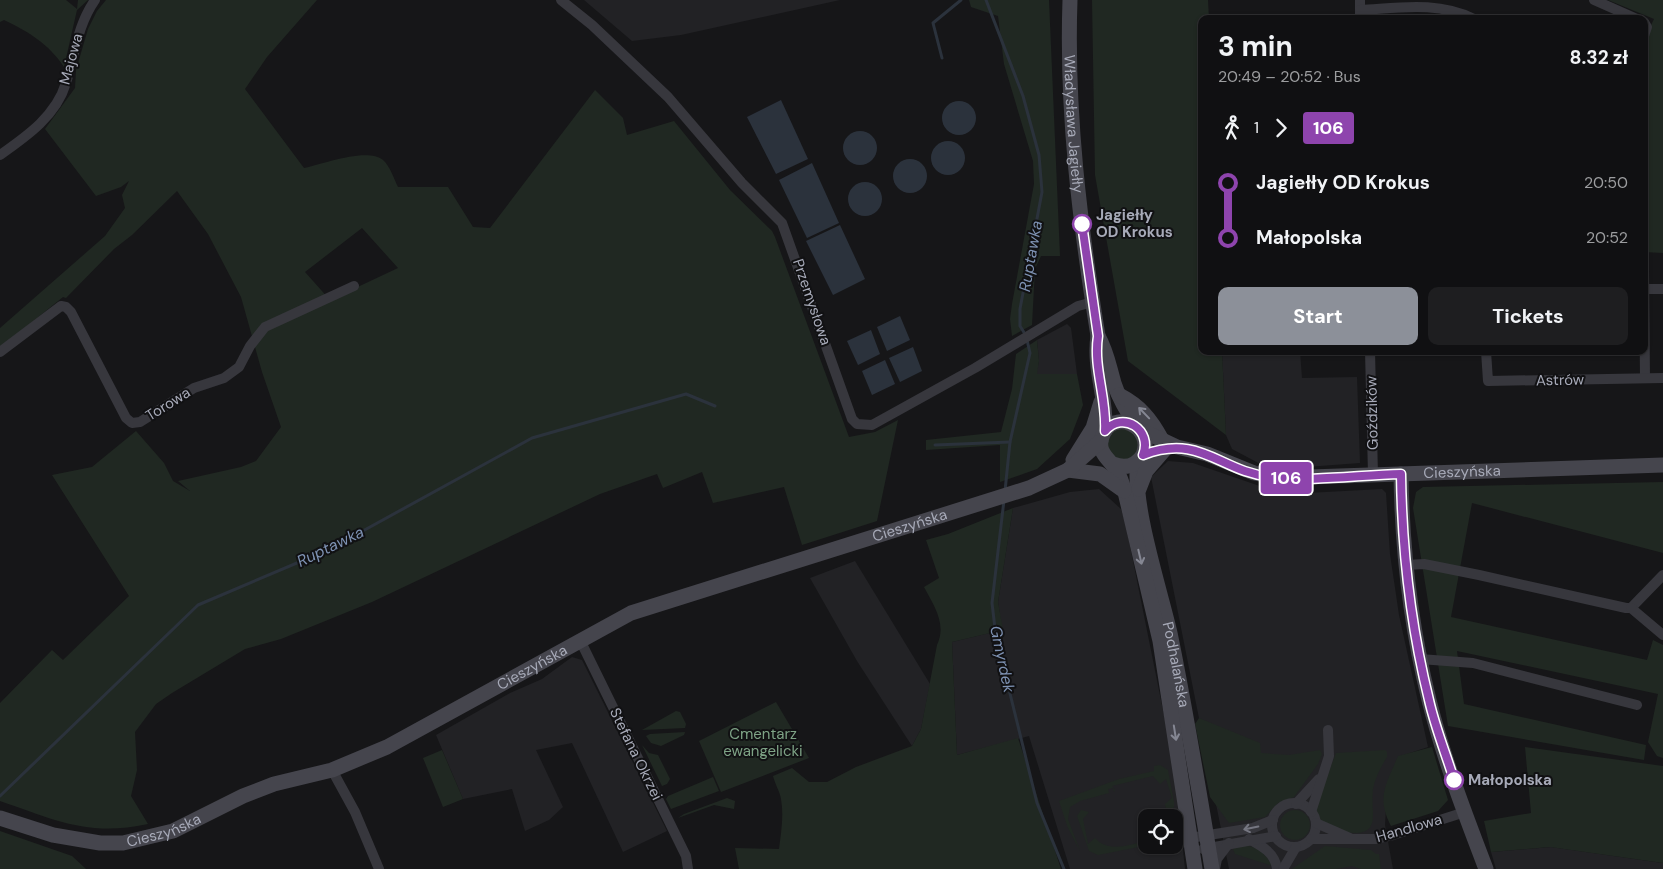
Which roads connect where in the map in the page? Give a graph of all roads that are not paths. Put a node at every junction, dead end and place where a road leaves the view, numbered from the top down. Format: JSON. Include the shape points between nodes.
{"nodes":[{"id":1,"x":95,"y":0,"type":"edge"},
{"id":2,"x":561,"y":0,"type":"edge"},
{"id":3,"x":1070,"y":0,"type":"edge"},
{"id":4,"x":1594,"y":0,"type":"edge"},
{"id":5,"x":1360,"y":10,"type":"edge"},
{"id":6,"x":1463,"y":15,"type":"edge"},
{"id":7,"x":1628,"y":15,"type":"edge"},
{"id":8,"x":0,"y":155,"type":"edge"},
{"id":9,"x":354,"y":286,"type":"dead end"},
{"id":10,"x":1648,"y":289,"type":"edge"},
{"id":11,"x":1663,"y":290,"type":"edge"},
{"id":12,"x":1092,"y":302,"type":"junction"},
{"id":13,"x":0,"y":352,"type":"edge"},
{"id":14,"x":1370,"y":355,"type":"edge"},
{"id":15,"x":1486,"y":355,"type":"edge"},
{"id":16,"x":1645,"y":355,"type":"edge"},
{"id":17,"x":1645,"y":378,"type":"junction"},
{"id":18,"x":1663,"y":378,"type":"edge"},
{"id":19,"x":1111,"y":396,"type":"junction"},
{"id":20,"x":1138,"y":428,"type":"junction"},
{"id":21,"x":1103,"y":436,"type":"junction"},
{"id":22,"x":1168,"y":445,"type":"junction"},
{"id":23,"x":1140,"y":458,"type":"junction"},
{"id":24,"x":1111,"y":463,"type":"junction"},
{"id":25,"x":1663,"y":465,"type":"edge"},
{"id":26,"x":1068,"y":470,"type":"junction"},
{"id":27,"x":1401,"y":474,"type":"junction"},
{"id":28,"x":1373,"y":475,"type":"junction"},
{"id":29,"x":1132,"y":490,"type":"junction"},
{"id":30,"x":1406,"y":564,"type":"junction"},
{"id":31,"x":1663,"y":575,"type":"edge"},
{"id":32,"x":1631,"y":608,"type":"junction"},
{"id":33,"x":1663,"y":635,"type":"edge"},
{"id":34,"x":580,"y":640,"type":"junction"},
{"id":35,"x":1420,"y":659,"type":"junction"},
{"id":36,"x":1637,"y":705,"type":"dead end"},
{"id":37,"x":1328,"y":730,"type":"dead end"},
{"id":38,"x":332,"y":770,"type":"junction"},
{"id":39,"x":1321,"y":776,"type":"junction"},
{"id":40,"x":1296,"y":804,"type":"junction"},
{"id":41,"x":1202,"y":812,"type":"junction"},
{"id":42,"x":1311,"y":812,"type":"junction"},
{"id":43,"x":1464,"y":812,"type":"junction"},
{"id":44,"x":0,"y":818,"type":"edge"},
{"id":45,"x":1273,"y":820,"type":"junction"},
{"id":46,"x":1316,"y":823,"type":"junction"},
{"id":47,"x":1227,"y":832,"type":"junction"},
{"id":48,"x":1277,"y":838,"type":"junction"},
{"id":49,"x":1311,"y":838,"type":"junction"},
{"id":50,"x":1249,"y":839,"type":"junction"},
{"id":51,"x":1354,"y":839,"type":"junction"},
{"id":52,"x":1199,"y":843,"type":"junction"},
{"id":53,"x":1229,"y":844,"type":"junction"},
{"id":54,"x":1296,"y":847,"type":"junction"},
{"id":55,"x":379,"y":869,"type":"edge"},
{"id":56,"x":688,"y":869,"type":"edge"},
{"id":57,"x":1195,"y":869,"type":"edge"},
{"id":58,"x":1214,"y":869,"type":"edge"},
{"id":59,"x":1277,"y":869,"type":"edge"},
{"id":60,"x":1284,"y":869,"type":"edge"},
{"id":61,"x":1486,"y":869,"type":"edge"}],
"edges":[{"from":1,"to":8,"type":"street","name":"Majowa","via":[[80,24],[66,85],[52,110],[26,137]]},
{"from":2,"to":12,"type":"street","name":"Przemysłowa","via":[[668,97],[742,183],[782,223],[852,419],[857,424],[872,425],[1078,306]]},
{"from":3,"to":12,"type":"street","name":"Władysława Jagiełły","via":[[1074,165]]},
{"from":4,"to":7,"type":"street"},
{"from":5,"to":6,"type":"street","via":[[1424,6],[1444,8]]},
{"from":9,"to":13,"type":"street","name":"Torowa","via":[[265,327],[239,367],[224,378],[194,388],[140,422],[132,423],[126,418],[66,307],[61,306]]},
{"from":10,"to":11,"type":"street"},
{"from":12,"to":19,"type":"street","name":"Władysława Jagiełły","via":[[1098,336],[1107,352]]},
{"from":14,"to":28,"type":"street","name":"Goździków"},
{"from":15,"to":17,"type":"street","name":"Astrów","via":[[1488,381]]},
{"from":16,"to":17,"type":"street"},
{"from":17,"to":18,"type":"street","name":"Astrów"},
{"from":19,"to":20,"type":"street","name":"Władysława Jagiełły"},
{"from":19,"to":21,"type":"street","name":"Władysława Jagiełły"},
{"from":22,"to":19,"type":"street","one_way":true,"via":[[1136,405]]},
{"from":19,"to":26,"type":"street"},
{"from":20,"to":21,"type":"street","via":[[1119,422]]},
{"from":20,"to":22,"type":"street","name":"Cieszyńska"},
{"from":20,"to":23,"type":"street","via":[[1146,442]]},
{"from":21,"to":24,"type":"street","via":[[1102,453]]},
{"from":21,"to":26,"type":"street","name":"Cieszyńska"},
{"from":22,"to":23,"type":"street","name":"Cieszyńska"},
{"from":22,"to":28,"type":"street","name":"Cieszyńska","via":[[1207,454],[1269,477]]},
{"from":22,"to":29,"type":"street"},
{"from":23,"to":24,"type":"street","via":[[1128,466]]},
{"from":23,"to":29,"type":"street","name":"Podhalańska"},
{"from":24,"to":26,"type":"street","name":"Cieszyńska"},
{"from":24,"to":29,"type":"street","name":"Podhalańska"},
{"from":25,"to":27,"type":"street","name":"Cieszyńska"},
{"from":26,"to":29,"type":"street","via":[[1100,474]]},
{"from":26,"to":34,"type":"street","name":"Cieszyńska","via":[[1021,491],[655,604]]},
{"from":27,"to":28,"type":"street","name":"Cieszyńska"},
{"from":27,"to":30,"type":"street"},
{"from":29,"to":41,"type":"street","name":"Podhalańska","via":[[1143,521],[1176,666]]},
{"from":29,"to":52,"type":"street","name":"Podhalańska","one_way":true,"via":[[1186,806]]},
{"from":30,"to":32,"type":"street","via":[[1424,564]]},
{"from":30,"to":35,"type":"street"},
{"from":31,"to":32,"type":"street"},
{"from":32,"to":33,"type":"street"},
{"from":34,"to":38,"type":"street","name":"Cieszyńska","via":[[387,747]]},
{"from":34,"to":56,"type":"street","name":"Stefana Okrzei","via":[[686,856]]},
{"from":35,"to":36,"type":"street","via":[[1472,663]]},
{"from":35,"to":43,"type":"street","via":[[1429,702]]},
{"from":37,"to":39,"type":"street","via":[[1329,756]]},
{"from":38,"to":44,"type":"street","name":"Cieszyńska","via":[[274,784],[243,796],[173,832],[123,843],[80,841]]},
{"from":38,"to":55,"type":"street","via":[[355,812]]},
{"from":39,"to":40,"type":"street"},
{"from":39,"to":42,"type":"street"},
{"from":40,"to":42,"type":"street"},
{"from":40,"to":45,"type":"street","via":[[1280,809]]},
{"from":41,"to":47,"type":"street","via":[[1212,826]]},
{"from":41,"to":52,"type":"street","name":"Podhalańska"},
{"from":42,"to":46,"type":"street"},
{"from":43,"to":51,"type":"street","name":"Handlowa","via":[[1393,835]]},
{"from":43,"to":61,"type":"street"},
{"from":45,"to":47,"type":"street","one_way":true,"via":[[1253,828]]},
{"from":45,"to":48,"type":"street"},
{"from":46,"to":49,"type":"street"},
{"from":46,"to":51,"type":"street"},
{"from":47,"to":52,"type":"street"},
{"from":48,"to":50,"type":"street"},
{"from":48,"to":54,"type":"street"},
{"from":48,"to":59,"type":"street","via":[[1280,849]]},
{"from":49,"to":51,"type":"street","name":"Handlowa"},
{"from":49,"to":54,"type":"street"},
{"from":50,"to":53,"type":"street"},
{"from":50,"to":59,"type":"street","via":[[1265,848],[1275,860]]},
{"from":52,"to":53,"type":"street"},
{"from":52,"to":57,"type":"street","name":"Podhalańska"},
{"from":52,"to":58,"type":"street","name":"Podhalańska"},
{"from":53,"to":58,"type":"street"},
{"from":54,"to":60,"type":"street"}]}
